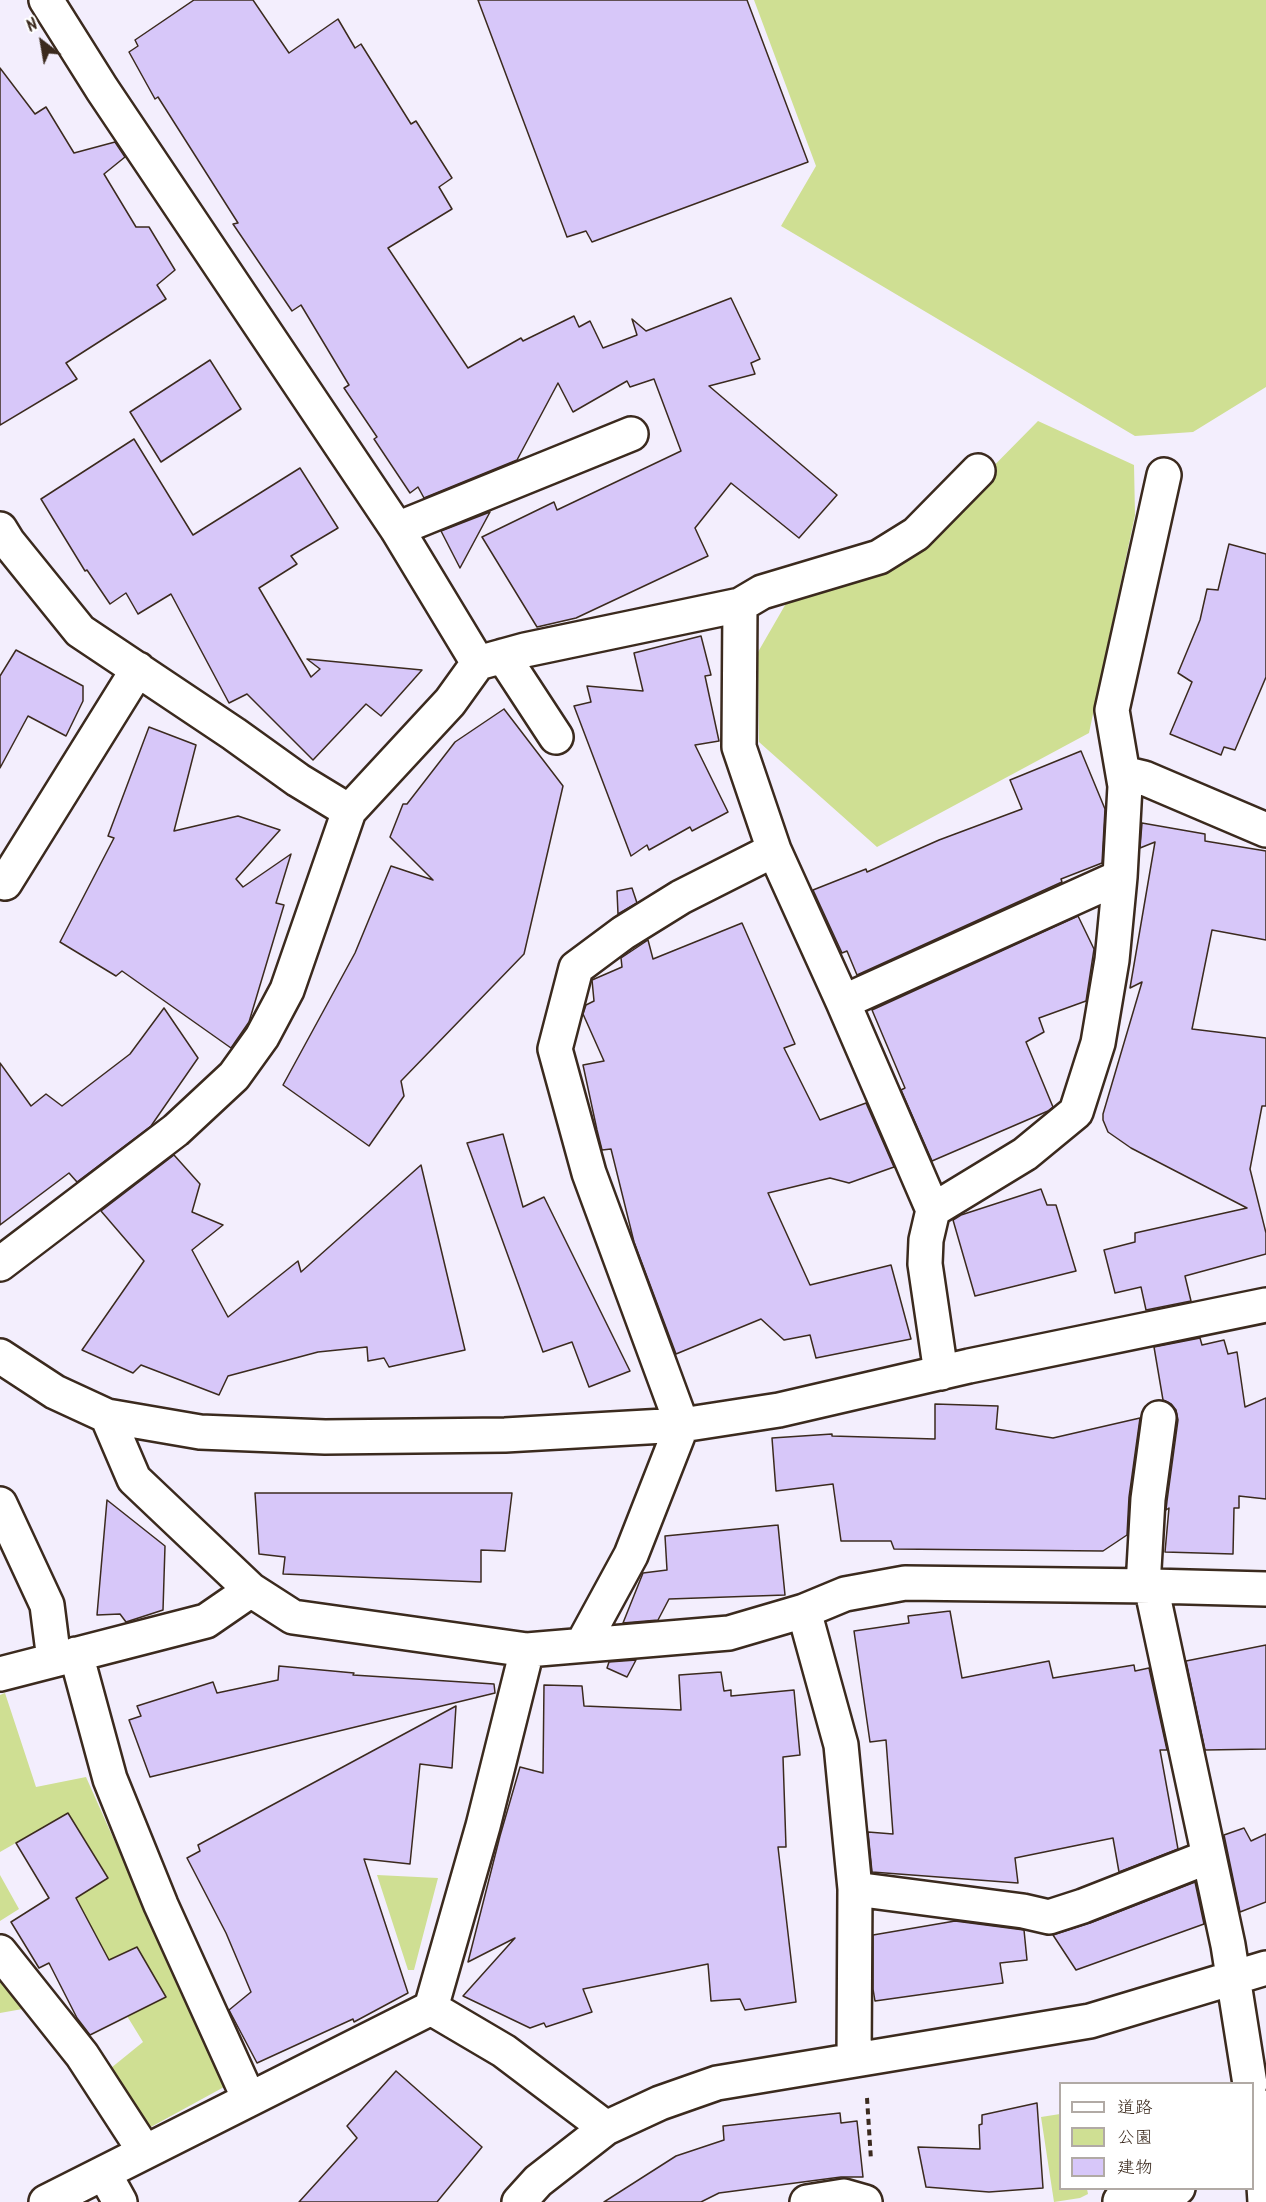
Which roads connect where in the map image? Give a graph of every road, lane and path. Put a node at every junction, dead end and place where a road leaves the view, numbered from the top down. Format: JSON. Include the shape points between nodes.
{"nodes":[{"id":1,"x":46,"y":0,"type":"edge"},
{"id":2,"x":631,"y":434,"type":"dead end"},
{"id":3,"x":978,"y":471,"type":"dead end"},
{"id":4,"x":1164,"y":475,"type":"dead end"},
{"id":5,"x":0,"y":529,"type":"edge"},
{"id":6,"x":397,"y":529,"type":"junction"},
{"id":7,"x":740,"y":605,"type":"junction"},
{"id":8,"x":491,"y":660,"type":"junction"},
{"id":9,"x":138,"y":669,"type":"junction"},
{"id":10,"x":556,"y":736,"type":"dead end"},
{"id":11,"x":1123,"y":773,"type":"junction"},
{"id":12,"x":348,"y":811,"type":"junction"},
{"id":13,"x":1266,"y":830,"type":"edge"},
{"id":14,"x":774,"y":850,"type":"junction"},
{"id":15,"x":6,"y":869,"type":"edge"},
{"id":16,"x":1120,"y":878,"type":"junction"},
{"id":17,"x":843,"y":1002,"type":"junction"},
{"id":18,"x":933,"y":1210,"type":"junction"},
{"id":19,"x":0,"y":1264,"type":"edge"},
{"id":20,"x":1266,"y":1305,"type":"edge"},
{"id":21,"x":0,"y":1356,"type":"edge"},
{"id":22,"x":941,"y":1372,"type":"junction"},
{"id":23,"x":107,"y":1416,"type":"junction"},
{"id":24,"x":1159,"y":1418,"type":"dead end"},
{"id":25,"x":682,"y":1425,"type":"junction"},
{"id":26,"x":0,"y":1504,"type":"edge"},
{"id":27,"x":1147,"y":1586,"type":"junction"},
{"id":28,"x":1266,"y":1589,"type":"edge"},
{"id":29,"x":251,"y":1590,"type":"junction"},
{"id":30,"x":804,"y":1611,"type":"junction"},
{"id":31,"x":582,"y":1645,"type":"junction"},
{"id":32,"x":527,"y":1650,"type":"junction"},
{"id":33,"x":65,"y":1657,"type":"junction"},
{"id":34,"x":0,"y":1674,"type":"edge"},
{"id":35,"x":1208,"y":1857,"type":"junction"},
{"id":36,"x":855,"y":1889,"type":"junction"},
{"id":37,"x":0,"y":1952,"type":"edge"},
{"id":38,"x":1266,"y":1968,"type":"edge"},
{"id":39,"x":1234,"y":1978,"type":"junction"},
{"id":40,"x":431,"y":2008,"type":"junction"},
{"id":41,"x":854,"y":2060,"type":"junction"},
{"id":42,"x":1250,"y":2082,"type":"edge"},
{"id":43,"x":867,"y":2094,"type":"dead end"},
{"id":44,"x":249,"y":2099,"type":"junction"},
{"id":45,"x":1254,"y":2120,"type":"edge"},
{"id":46,"x":606,"y":2128,"type":"junction"},
{"id":47,"x":145,"y":2152,"type":"junction"},
{"id":48,"x":871,"y":2170,"type":"dead end"},
{"id":49,"x":104,"y":2173,"type":"junction"},
{"id":50,"x":1260,"y":2182,"type":"edge"},
{"id":51,"x":1169,"y":2190,"type":"edge"},
{"id":52,"x":1120,"y":2201,"type":"edge"},
{"id":53,"x":46,"y":2202,"type":"edge"},
{"id":54,"x":120,"y":2202,"type":"edge"},
{"id":55,"x":519,"y":2202,"type":"edge"},
{"id":56,"x":807,"y":2202,"type":"edge"},
{"id":57,"x":865,"y":2202,"type":"edge"}],
"edges":[{"from":1,"to":6,"type":"street"},
{"from":2,"to":6,"type":"street"},
{"from":3,"to":7,"type":"street","via":[[916,534],[879,557],[762,592]]},
{"from":4,"to":11,"type":"street","via":[[1112,710]]},
{"from":5,"to":9,"type":"street","via":[[80,631]]},
{"from":6,"to":8,"type":"street"},
{"from":7,"to":8,"type":"street"},
{"from":7,"to":14,"type":"street","via":[[739,747]]},
{"from":8,"to":10,"type":"street"},
{"from":8,"to":12,"type":"street"},
{"from":9,"to":12,"type":"street"},
{"from":9,"to":15,"type":"street"},
{"from":11,"to":13,"type":"street","via":[[1144,778]]},
{"from":11,"to":16,"type":"street"},
{"from":12,"to":19,"type":"street","via":[[287,990],[262,1037],[234,1076],[176,1130]]},
{"from":14,"to":17,"type":"street"},
{"from":14,"to":25,"type":"street","via":[[681,897],[576,968],[555,1049],[589,1173]]},
{"from":16,"to":17,"type":"street"},
{"from":16,"to":18,"type":"street","via":[[1098,1043],[1076,1112],[1025,1154]]},
{"from":17,"to":18,"type":"street"},
{"from":18,"to":22,"type":"street","via":[[925,1264]]},
{"from":20,"to":22,"type":"street"},
{"from":21,"to":23,"type":"street","via":[[55,1392]]},
{"from":22,"to":25,"type":"street","via":[[779,1410]]},
{"from":23,"to":25,"type":"street","via":[[200,1432],[325,1437],[505,1435]]},
{"from":23,"to":29,"type":"street","via":[[134,1479]]},
{"from":24,"to":27,"type":"street","via":[[1148,1499]]},
{"from":25,"to":31,"type":"street","via":[[632,1555]]},
{"from":26,"to":33,"type":"street","via":[[47,1605]]},
{"from":27,"to":28,"type":"street"},
{"from":27,"to":30,"type":"street","via":[[905,1583],[845,1594]]},
{"from":27,"to":35,"type":"street"},
{"from":29,"to":32,"type":"street","via":[[293,1617]]},
{"from":29,"to":33,"type":"street","via":[[206,1621]]},
{"from":30,"to":31,"type":"street","via":[[729,1633]]},
{"from":30,"to":36,"type":"street","via":[[841,1745]]},
{"from":31,"to":32,"type":"street"},
{"from":32,"to":40,"type":"street","via":[[483,1826]]},
{"from":33,"to":34,"type":"street"},
{"from":33,"to":44,"type":"street","via":[[161,1905]]},
{"from":35,"to":36,"type":"street","via":[[1049,1917]]},
{"from":35,"to":39,"type":"street"},
{"from":36,"to":41,"type":"street"},
{"from":37,"to":47,"type":"street","via":[[82,2055]]},
{"from":38,"to":39,"type":"street"},
{"from":39,"to":41,"type":"street","via":[[1090,2021]]},
{"from":39,"to":42,"type":"street"},
{"from":40,"to":44,"type":"street"},
{"from":40,"to":46,"type":"street","via":[[504,2051]]},
{"from":41,"to":46,"type":"street","via":[[717,2083]]},
{"from":43,"to":48,"type":"path"},
{"from":44,"to":47,"type":"street"},
{"from":45,"to":50,"type":"street"},
{"from":46,"to":55,"type":"street","via":[[538,2181]]},
{"from":47,"to":49,"type":"street"},
{"from":49,"to":53,"type":"street"},
{"from":49,"to":54,"type":"street"},
{"from":51,"to":52,"type":"street"},
{"from":56,"to":57,"type":"street","via":[[844,2196]]}]}
